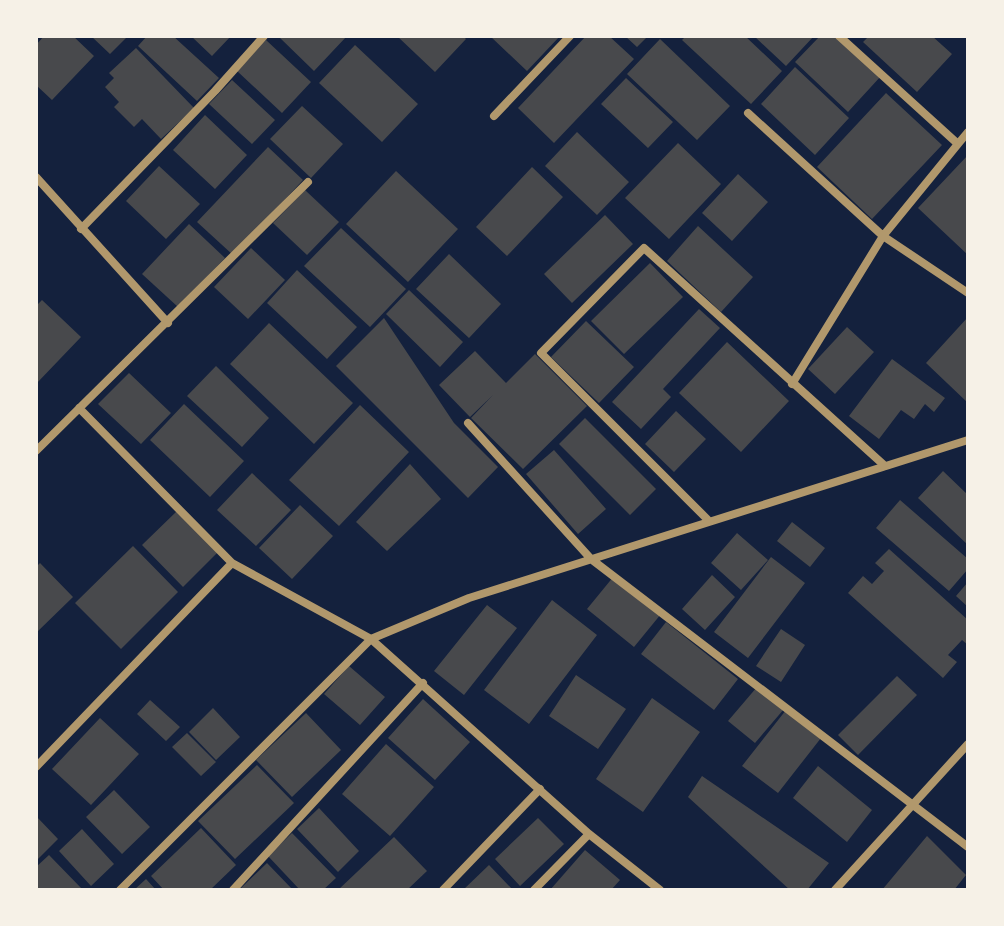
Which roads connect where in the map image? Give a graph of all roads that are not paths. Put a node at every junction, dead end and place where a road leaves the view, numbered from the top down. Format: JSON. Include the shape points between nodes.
{"nodes":[{"id":1,"x":264,"y":36,"type":"edge"},
{"id":2,"x":570,"y":36,"type":"edge"},
{"id":3,"x":839,"y":36,"type":"edge"},
{"id":4,"x":748,"y":113,"type":"dead end"},
{"id":5,"x":494,"y":116,"type":"dead end"},
{"id":6,"x":968,"y":132,"type":"edge"},
{"id":7,"x":958,"y":144,"type":"junction"},
{"id":8,"x":36,"y":177,"type":"edge"},
{"id":9,"x":308,"y":182,"type":"dead end"},
{"id":10,"x":81,"y":229,"type":"junction"},
{"id":11,"x":883,"y":236,"type":"junction"},
{"id":12,"x":968,"y":293,"type":"edge"},
{"id":13,"x":168,"y":323,"type":"junction"},
{"id":14,"x":792,"y":384,"type":"junction"},
{"id":15,"x":79,"y":408,"type":"junction"},
{"id":16,"x":468,"y":423,"type":"dead end"},
{"id":17,"x":968,"y":440,"type":"edge"},
{"id":18,"x":36,"y":451,"type":"edge"},
{"id":19,"x":885,"y":466,"type":"junction"},
{"id":20,"x":709,"y":521,"type":"junction"},
{"id":21,"x":591,"y":559,"type":"junction"},
{"id":22,"x":232,"y":563,"type":"junction"},
{"id":23,"x":371,"y":639,"type":"junction"},
{"id":24,"x":423,"y":683,"type":"junction"},
{"id":25,"x":968,"y":744,"type":"edge"},
{"id":26,"x":36,"y":767,"type":"edge"},
{"id":27,"x":540,"y":789,"type":"junction"},
{"id":28,"x":915,"y":804,"type":"junction"},
{"id":29,"x":589,"y":834,"type":"junction"},
{"id":30,"x":968,"y":847,"type":"edge"},
{"id":31,"x":120,"y":890,"type":"edge"},
{"id":32,"x":233,"y":890,"type":"edge"},
{"id":33,"x":443,"y":890,"type":"edge"},
{"id":34,"x":534,"y":890,"type":"edge"},
{"id":35,"x":660,"y":890,"type":"edge"},
{"id":36,"x":835,"y":890,"type":"edge"}],
"edges":[{"from":1,"to":10,"type":"street"},
{"from":2,"to":5,"type":"street"},
{"from":3,"to":7,"type":"street"},
{"from":4,"to":11,"type":"street"},
{"from":6,"to":7,"type":"street"},
{"from":7,"to":11,"type":"street"},
{"from":8,"to":10,"type":"street"},
{"from":9,"to":13,"type":"street"},
{"from":10,"to":13,"type":"street"},
{"from":11,"to":12,"type":"street"},
{"from":11,"to":14,"type":"street"},
{"from":13,"to":15,"type":"street"},
{"from":14,"to":19,"type":"street"},
{"from":14,"to":20,"type":"street","via":[[644,248],[541,353]]},
{"from":15,"to":18,"type":"street"},
{"from":15,"to":22,"type":"street"},
{"from":16,"to":21,"type":"street"},
{"from":17,"to":19,"type":"street"},
{"from":19,"to":20,"type":"street"},
{"from":20,"to":21,"type":"street"},
{"from":21,"to":23,"type":"street","via":[[469,598]]},
{"from":21,"to":28,"type":"street"},
{"from":22,"to":23,"type":"street"},
{"from":22,"to":26,"type":"street"},
{"from":23,"to":24,"type":"street"},
{"from":23,"to":31,"type":"street"},
{"from":24,"to":27,"type":"street"},
{"from":24,"to":32,"type":"street"},
{"from":25,"to":28,"type":"street"},
{"from":27,"to":29,"type":"street"},
{"from":27,"to":33,"type":"street"},
{"from":28,"to":30,"type":"street"},
{"from":28,"to":36,"type":"street"},
{"from":29,"to":34,"type":"street"},
{"from":29,"to":35,"type":"street"}]}
